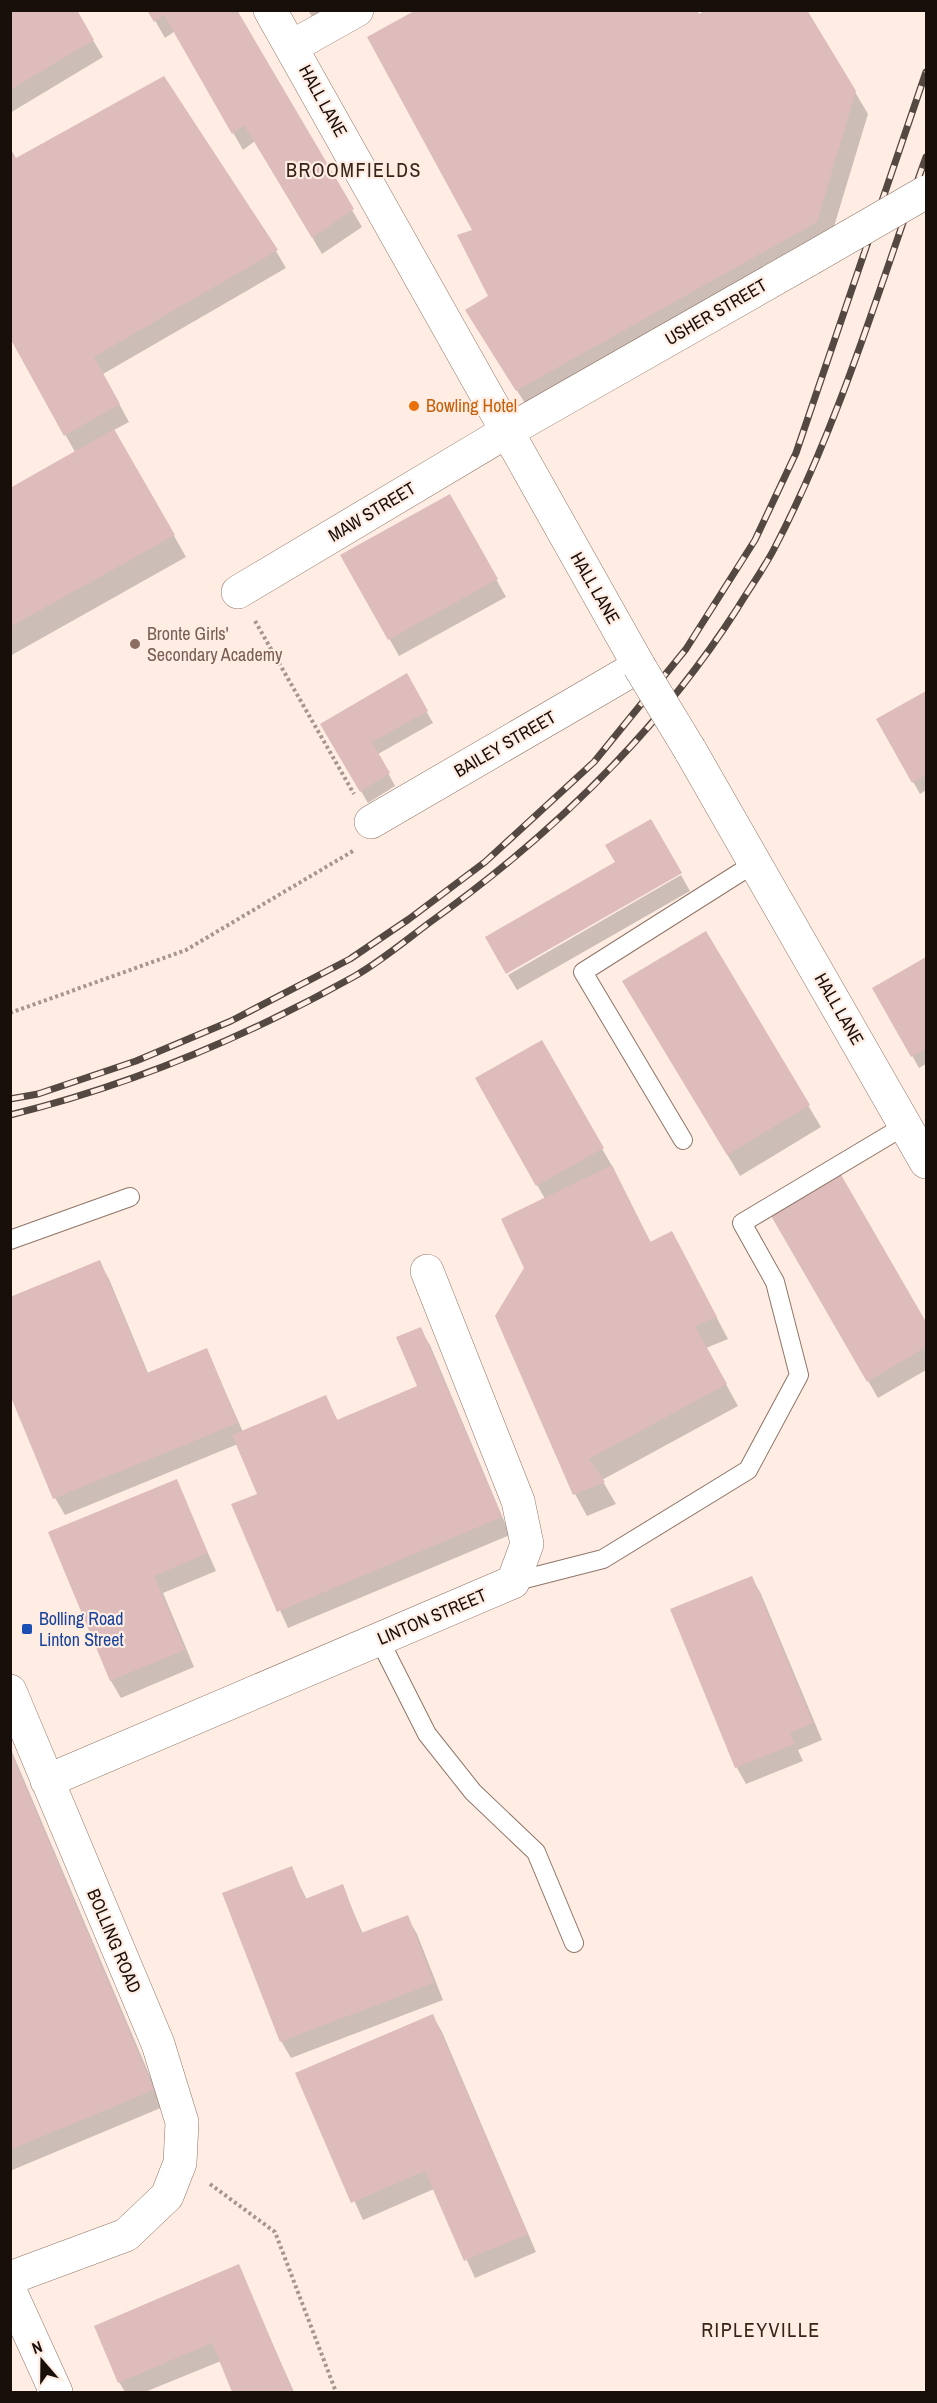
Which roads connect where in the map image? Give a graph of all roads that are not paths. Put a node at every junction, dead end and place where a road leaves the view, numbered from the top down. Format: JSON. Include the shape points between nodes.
{"nodes":[{"id":1,"x":270,"y":10,"type":"edge"},
{"id":2,"x":357,"y":10,"type":"edge"},
{"id":3,"x":292,"y":46,"type":"junction"},
{"id":4,"x":927,"y":192,"type":"edge"},
{"id":5,"x":506,"y":432,"type":"junction"},
{"id":6,"x":238,"y":592,"type":"road end"},
{"id":7,"x":639,"y":666,"type":"junction"},
{"id":8,"x":371,"y":822,"type":"road end"},
{"id":9,"x":754,"y":863,"type":"junction"},
{"id":10,"x":906,"y":1125,"type":"junction"},
{"id":11,"x":683,"y":1140,"type":"dead end"},
{"id":12,"x":927,"y":1162,"type":"edge"},
{"id":13,"x":130,"y":1197,"type":"dead end"},
{"id":14,"x":10,"y":1240,"type":"edge"},
{"id":15,"x":427,"y":1271,"type":"dead end"},
{"id":16,"x":513,"y":1582,"type":"junction"},
{"id":17,"x":379,"y":1639,"type":"junction"},
{"id":18,"x":10,"y":1691,"type":"edge"},
{"id":19,"x":47,"y":1780,"type":"junction"},
{"id":20,"x":574,"y":1943,"type":"dead end"},
{"id":21,"x":10,"y":2278,"type":"edge"},
{"id":22,"x":10,"y":2291,"type":"edge"},
{"id":23,"x":56,"y":2392,"type":"edge"}],
"edges":[{"from":1,"to":3,"type":"street","name":"HALL LANE"},
{"from":2,"to":3,"type":"street"},
{"from":3,"to":5,"type":"street","name":"HALL LANE"},
{"from":4,"to":5,"type":"street","name":"USHER STREET","bridge":true},
{"from":5,"to":6,"type":"street","name":"MAW STREET"},
{"from":5,"to":7,"type":"street","name":"HALL LANE"},
{"from":7,"to":8,"type":"street","name":"BAILEY STREET"},
{"from":7,"to":9,"type":"street","name":"HALL LANE","bridge":true},
{"from":9,"to":10,"type":"street","name":"HALL LANE"},
{"from":9,"to":11,"type":"lane","via":[[583,972]]},
{"from":10,"to":12,"type":"street","name":"HALL LANE"},
{"from":10,"to":16,"type":"lane","via":[[742,1222],[775,1282],[799,1376],[747,1470],[603,1559]]},
{"from":13,"to":14,"type":"lane"},
{"from":15,"to":16,"type":"street","via":[[518,1501],[527,1544]]},
{"from":16,"to":17,"type":"street","name":"LINTON STREET"},
{"from":17,"to":19,"type":"street","name":"LINTON STREET"},
{"from":17,"to":20,"type":"lane","via":[[427,1734],[473,1792],[536,1852]]},
{"from":18,"to":19,"type":"street","name":"BOLLING ROAD"},
{"from":19,"to":21,"type":"street","name":"BOLLING ROAD","via":[[158,2044],[182,2122],[180,2163],[167,2196],[126,2235]]},
{"from":22,"to":23,"type":"street"}]}
